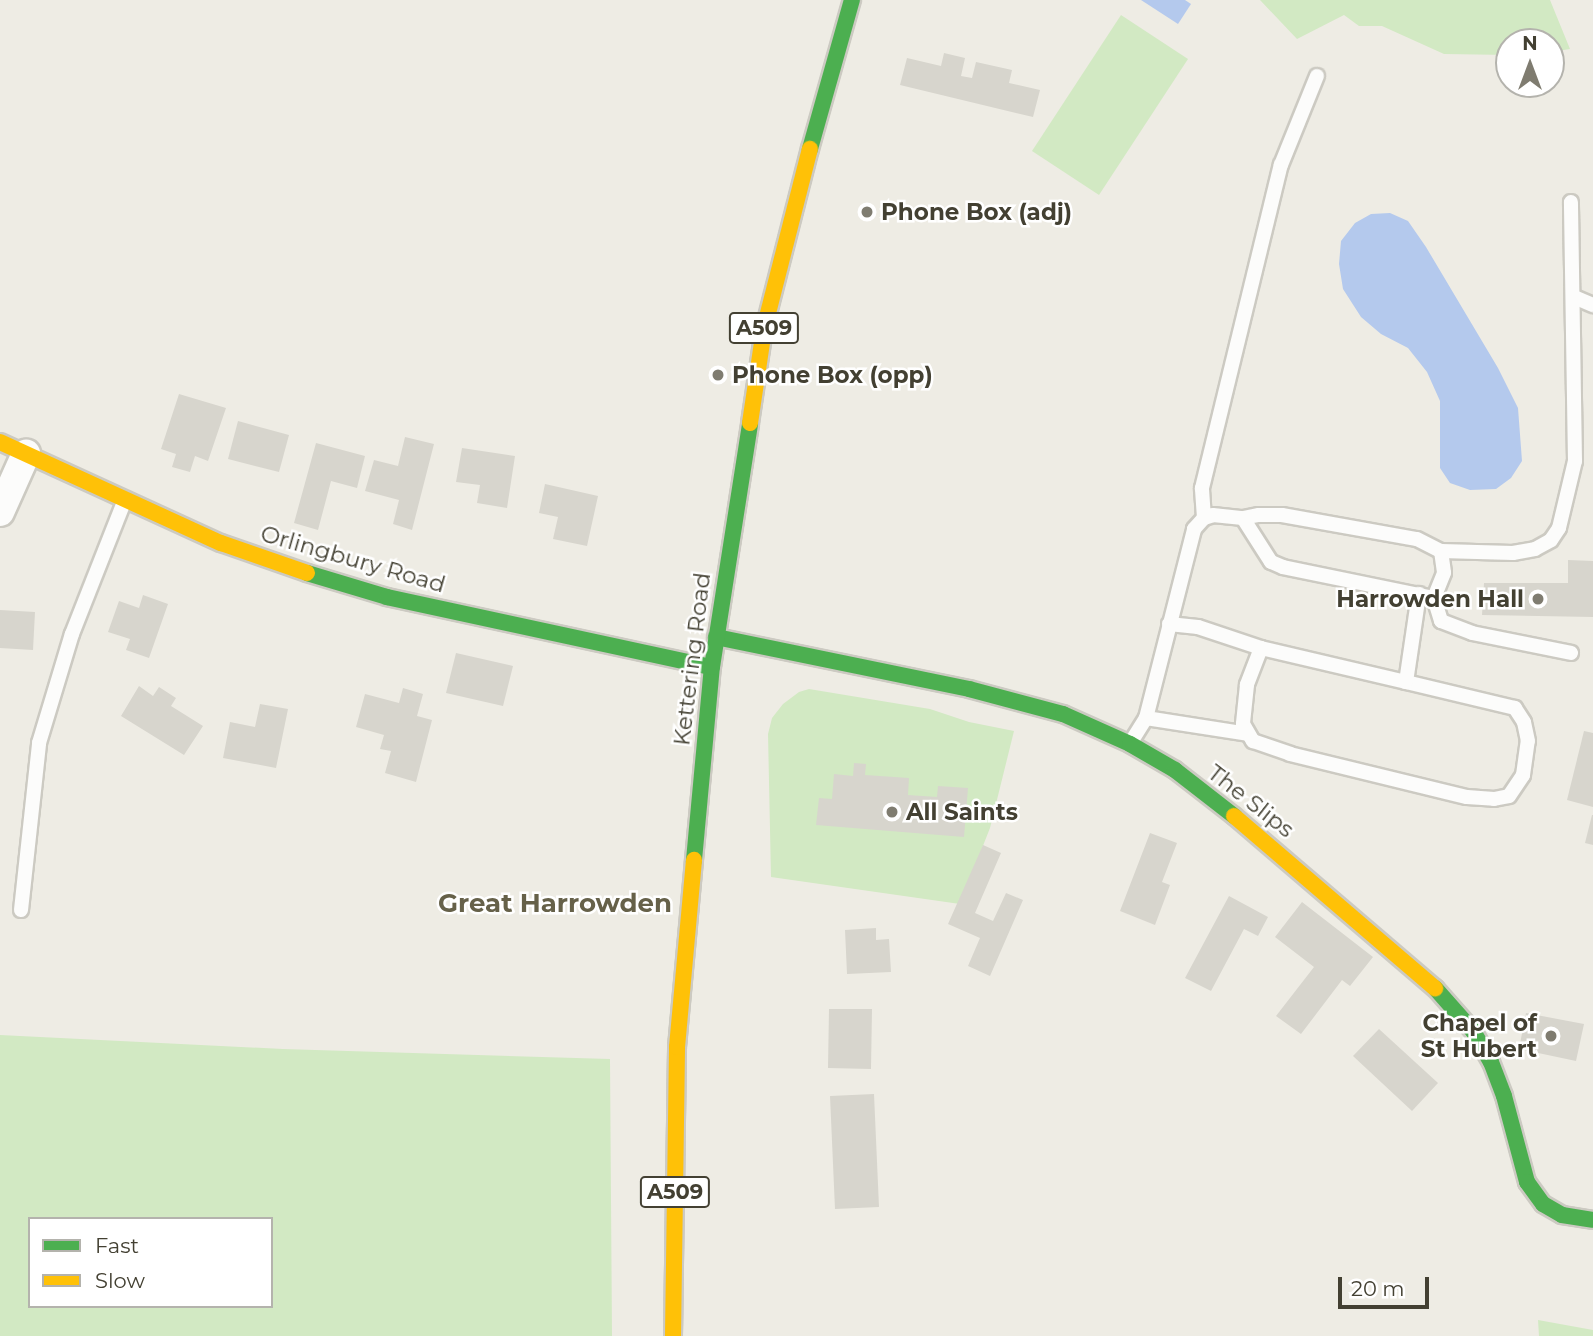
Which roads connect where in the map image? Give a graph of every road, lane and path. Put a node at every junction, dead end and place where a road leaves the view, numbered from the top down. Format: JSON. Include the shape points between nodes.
{"nodes":[{"id":1,"x":852,"y":0,"type":"edge"},
{"id":2,"x":1317,"y":76,"type":"dead end"},
{"id":3,"x":1571,"y":202,"type":"dead end"},
{"id":4,"x":1574,"y":297,"type":"junction"},
{"id":5,"x":1593,"y":305,"type":"edge"},
{"id":6,"x":0,"y":442,"type":"edge"},
{"id":7,"x":26,"y":454,"type":"junction"},
{"id":8,"x":126,"y":497,"type":"junction"},
{"id":9,"x":0,"y":512,"type":"edge"},
{"id":10,"x":1204,"y":518,"type":"junction"},
{"id":11,"x":1243,"y":518,"type":"junction"},
{"id":12,"x":1441,"y":551,"type":"junction"},
{"id":13,"x":1419,"y":594,"type":"junction"},
{"id":14,"x":1434,"y":597,"type":"junction"},
{"id":15,"x":1169,"y":624,"type":"junction"},
{"id":16,"x":716,"y":637,"type":"junction"},
{"id":17,"x":1261,"y":648,"type":"junction"},
{"id":18,"x":1572,"y":653,"type":"dead end"},
{"id":19,"x":712,"y":667,"type":"junction"},
{"id":20,"x":1406,"y":682,"type":"junction"},
{"id":21,"x":1146,"y":718,"type":"junction"},
{"id":22,"x":1248,"y":734,"type":"junction"},
{"id":23,"x":1130,"y":744,"type":"junction"},
{"id":24,"x":20,"y":910,"type":"dead end"},
{"id":25,"x":1593,"y":1220,"type":"edge"},
{"id":26,"x":673,"y":1336,"type":"edge"}],
"edges":[{"from":1,"to":16,"type":"main road","name":"Kettering Road","number":"A509","via":[[764,329]]},
{"from":2,"to":10,"type":"lane","via":[[1278,177],[1202,488]]},
{"from":3,"to":4,"type":"lane"},
{"from":4,"to":5,"type":"lane"},
{"from":4,"to":12,"type":"lane","via":[[1576,461],[1559,527],[1551,540],[1535,549]]},
{"from":6,"to":7,"type":"main road","name":"Orlingbury Road"},
{"from":7,"to":8,"type":"main road","name":"Orlingbury Road"},
{"from":7,"to":9,"type":"street"},
{"from":8,"to":19,"type":"main road","name":"Orlingbury Road","via":[[221,543],[387,597]]},
{"from":8,"to":24,"type":"lane","via":[[72,634],[39,743]]},
{"from":10,"to":11,"type":"lane"},
{"from":10,"to":15,"type":"lane","via":[[1194,529]]},
{"from":11,"to":12,"type":"lane","via":[[1282,515],[1417,539]]},
{"from":11,"to":13,"type":"lane","via":[[1271,562]]},
{"from":12,"to":14,"type":"lane","via":[[1444,573]]},
{"from":13,"to":14,"type":"lane"},
{"from":13,"to":20,"type":"lane"},
{"from":14,"to":18,"type":"lane","via":[[1441,621],[1472,633]]},
{"from":15,"to":17,"type":"lane","via":[[1198,627]]},
{"from":15,"to":21,"type":"lane"},
{"from":16,"to":19,"type":"main road","name":"Kettering Road","number":"A509"},
{"from":16,"to":23,"type":"main road","name":"The Slips","via":[[969,690],[1063,715]]},
{"from":17,"to":20,"type":"lane"},
{"from":17,"to":22,"type":"lane","via":[[1247,685],[1243,724]]},
{"from":19,"to":26,"type":"main road","name":"Kettering Road","number":"A509","via":[[677,1047]]},
{"from":20,"to":22,"type":"lane","via":[[1515,708],[1528,741],[1523,775],[1509,796],[1466,797],[1290,754],[1263,746]]},
{"from":21,"to":22,"type":"lane"},
{"from":21,"to":23,"type":"lane"},
{"from":23,"to":25,"type":"main road","name":"The Slips","via":[[1175,770],[1258,834],[1445,996],[1491,1062],[1527,1182],[1543,1204],[1562,1215]]}]}
